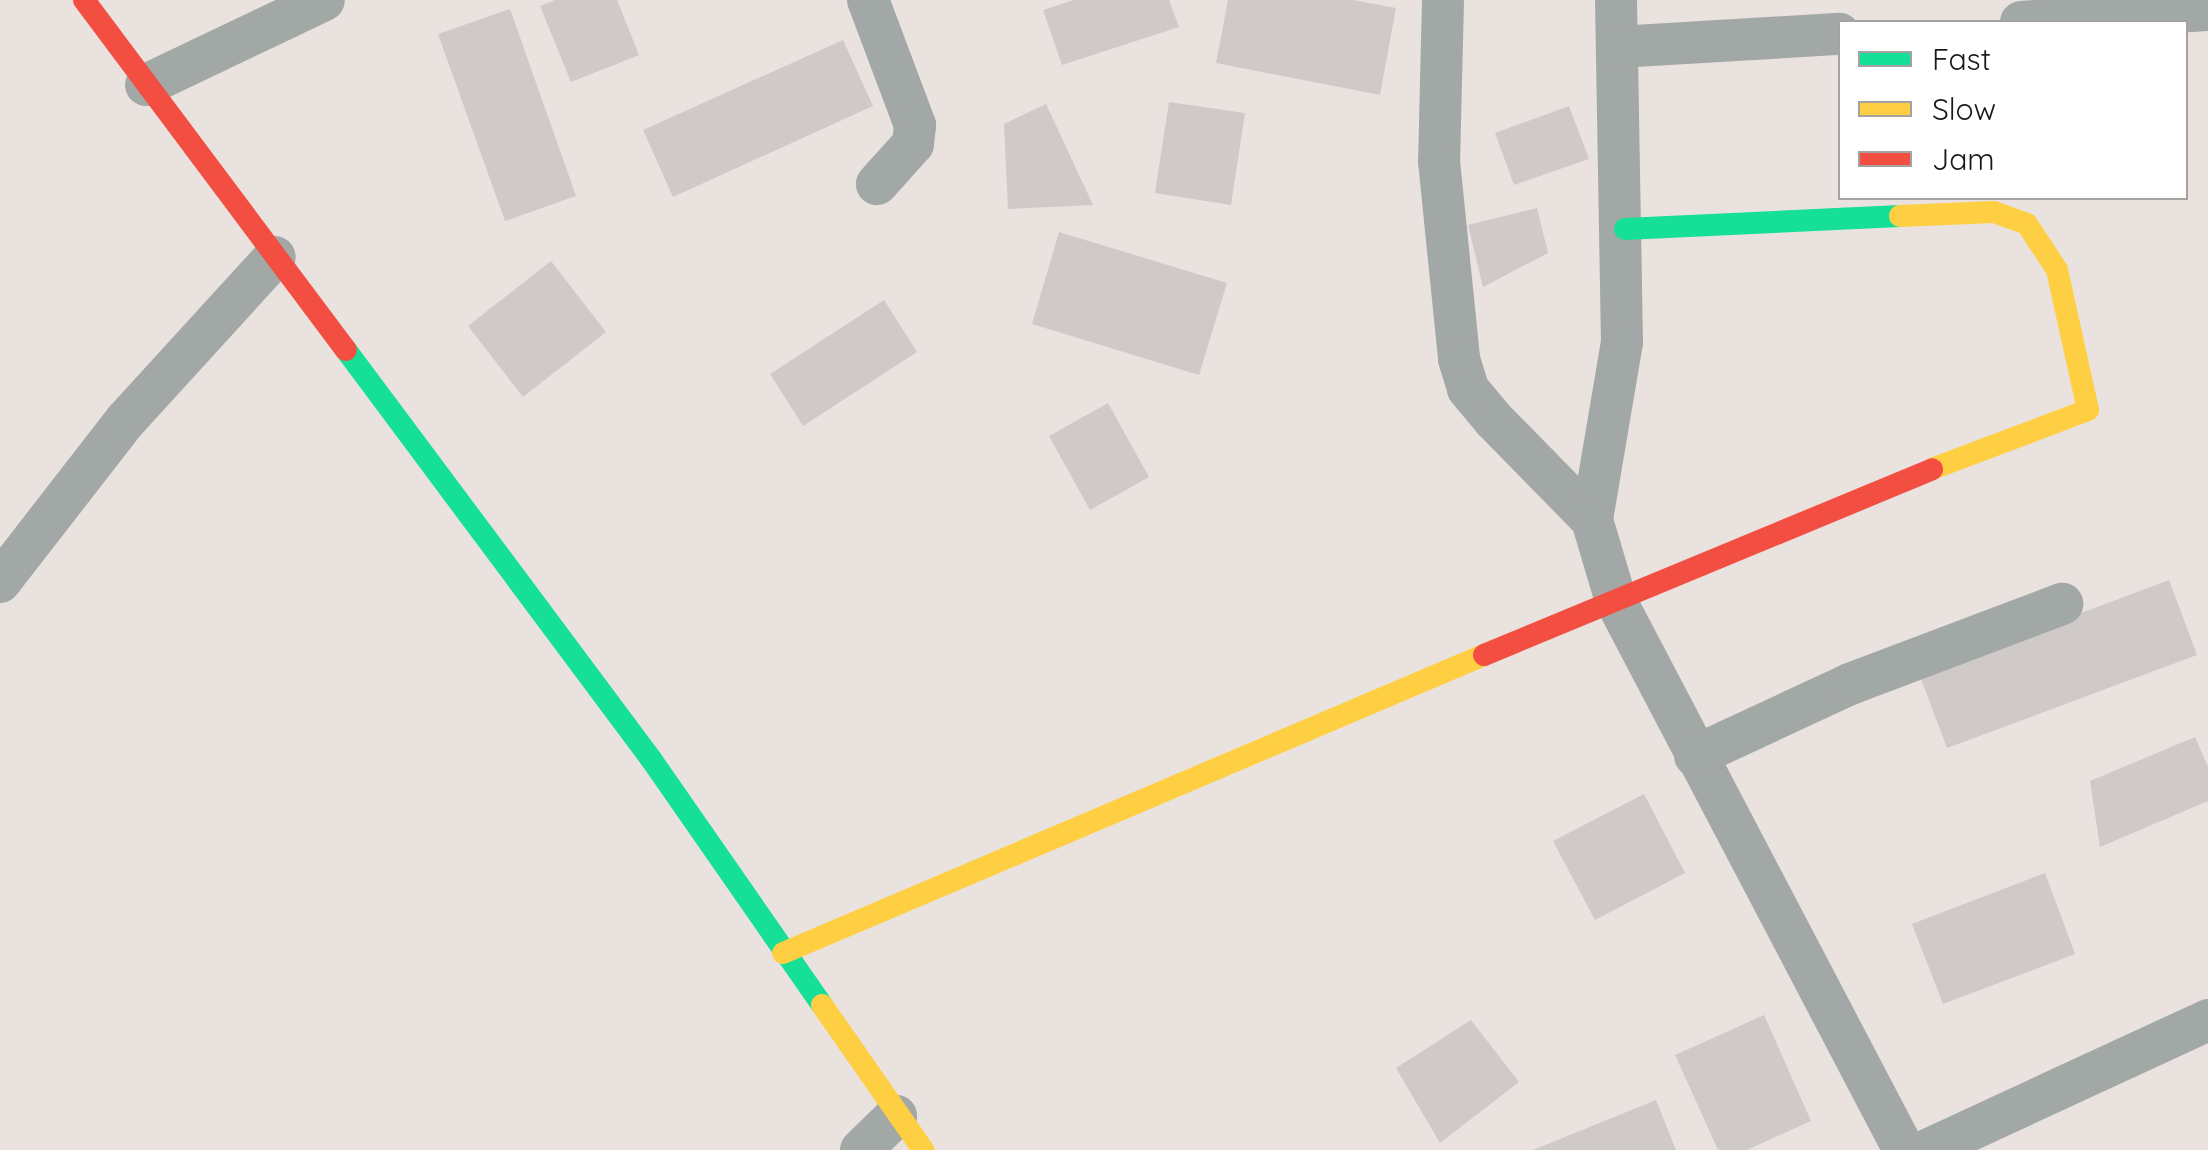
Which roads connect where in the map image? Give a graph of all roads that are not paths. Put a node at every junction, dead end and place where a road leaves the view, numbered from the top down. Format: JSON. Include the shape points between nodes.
{"nodes":[{"id":1,"x":84,"y":0,"type":"edge"},
{"id":2,"x":324,"y":0,"type":"edge"},
{"id":3,"x":868,"y":0,"type":"edge"},
{"id":4,"x":1444,"y":0,"type":"edge"},
{"id":5,"x":1616,"y":0,"type":"edge"},
{"id":6,"x":2208,"y":10,"type":"edge"},
{"id":7,"x":2052,"y":20,"type":"edge"},
{"id":8,"x":1838,"y":34,"type":"edge"},
{"id":9,"x":1618,"y":46,"type":"junction"},
{"id":10,"x":146,"y":85,"type":"junction"},
{"id":11,"x":878,"y":184,"type":"dead end"},
{"id":12,"x":1625,"y":229,"type":"junction"},
{"id":13,"x":275,"y":256,"type":"junction"},
{"id":14,"x":1592,"y":520,"type":"junction"},
{"id":15,"x":0,"y":582,"type":"edge"},
{"id":16,"x":1616,"y":602,"type":"junction"},
{"id":17,"x":2062,"y":604,"type":"dead end"},
{"id":18,"x":1695,"y":756,"type":"junction"},
{"id":19,"x":783,"y":953,"type":"junction"},
{"id":20,"x":2208,"y":1020,"type":"edge"},
{"id":21,"x":896,"y":1116,"type":"junction"},
{"id":22,"x":860,"y":1150,"type":"edge"},
{"id":23,"x":923,"y":1150,"type":"edge"},
{"id":24,"x":1904,"y":1150,"type":"edge"},
{"id":25,"x":1927,"y":1150,"type":"edge"}],
"edges":[{"from":1,"to":10,"type":"street"},
{"from":2,"to":10,"type":"street"},
{"from":3,"to":11,"type":"street","via":[[914,125],[912,144]]},
{"from":4,"to":14,"type":"street","via":[[1439,162],[1458,358],[1468,389]]},
{"from":5,"to":9,"type":"street"},
{"from":6,"to":7,"type":"street"},
{"from":8,"to":9,"type":"street"},
{"from":9,"to":12,"type":"street"},
{"from":10,"to":13,"type":"street"},
{"from":12,"to":14,"type":"street","via":[[1622,342]]},
{"from":12,"to":16,"type":"street","via":[[1994,212],[2027,224],[2057,270],[2088,410],[1829,508]]},
{"from":13,"to":15,"type":"street","via":[[126,421]]},
{"from":13,"to":19,"type":"street","via":[[650,759]]},
{"from":14,"to":16,"type":"street"},
{"from":16,"to":18,"type":"street"},
{"from":16,"to":19,"type":"street"},
{"from":17,"to":18,"type":"street","via":[[1850,684]]},
{"from":18,"to":24,"type":"street"},
{"from":19,"to":21,"type":"street"},
{"from":20,"to":25,"type":"street"},
{"from":21,"to":22,"type":"street"},
{"from":21,"to":23,"type":"street"}]}
